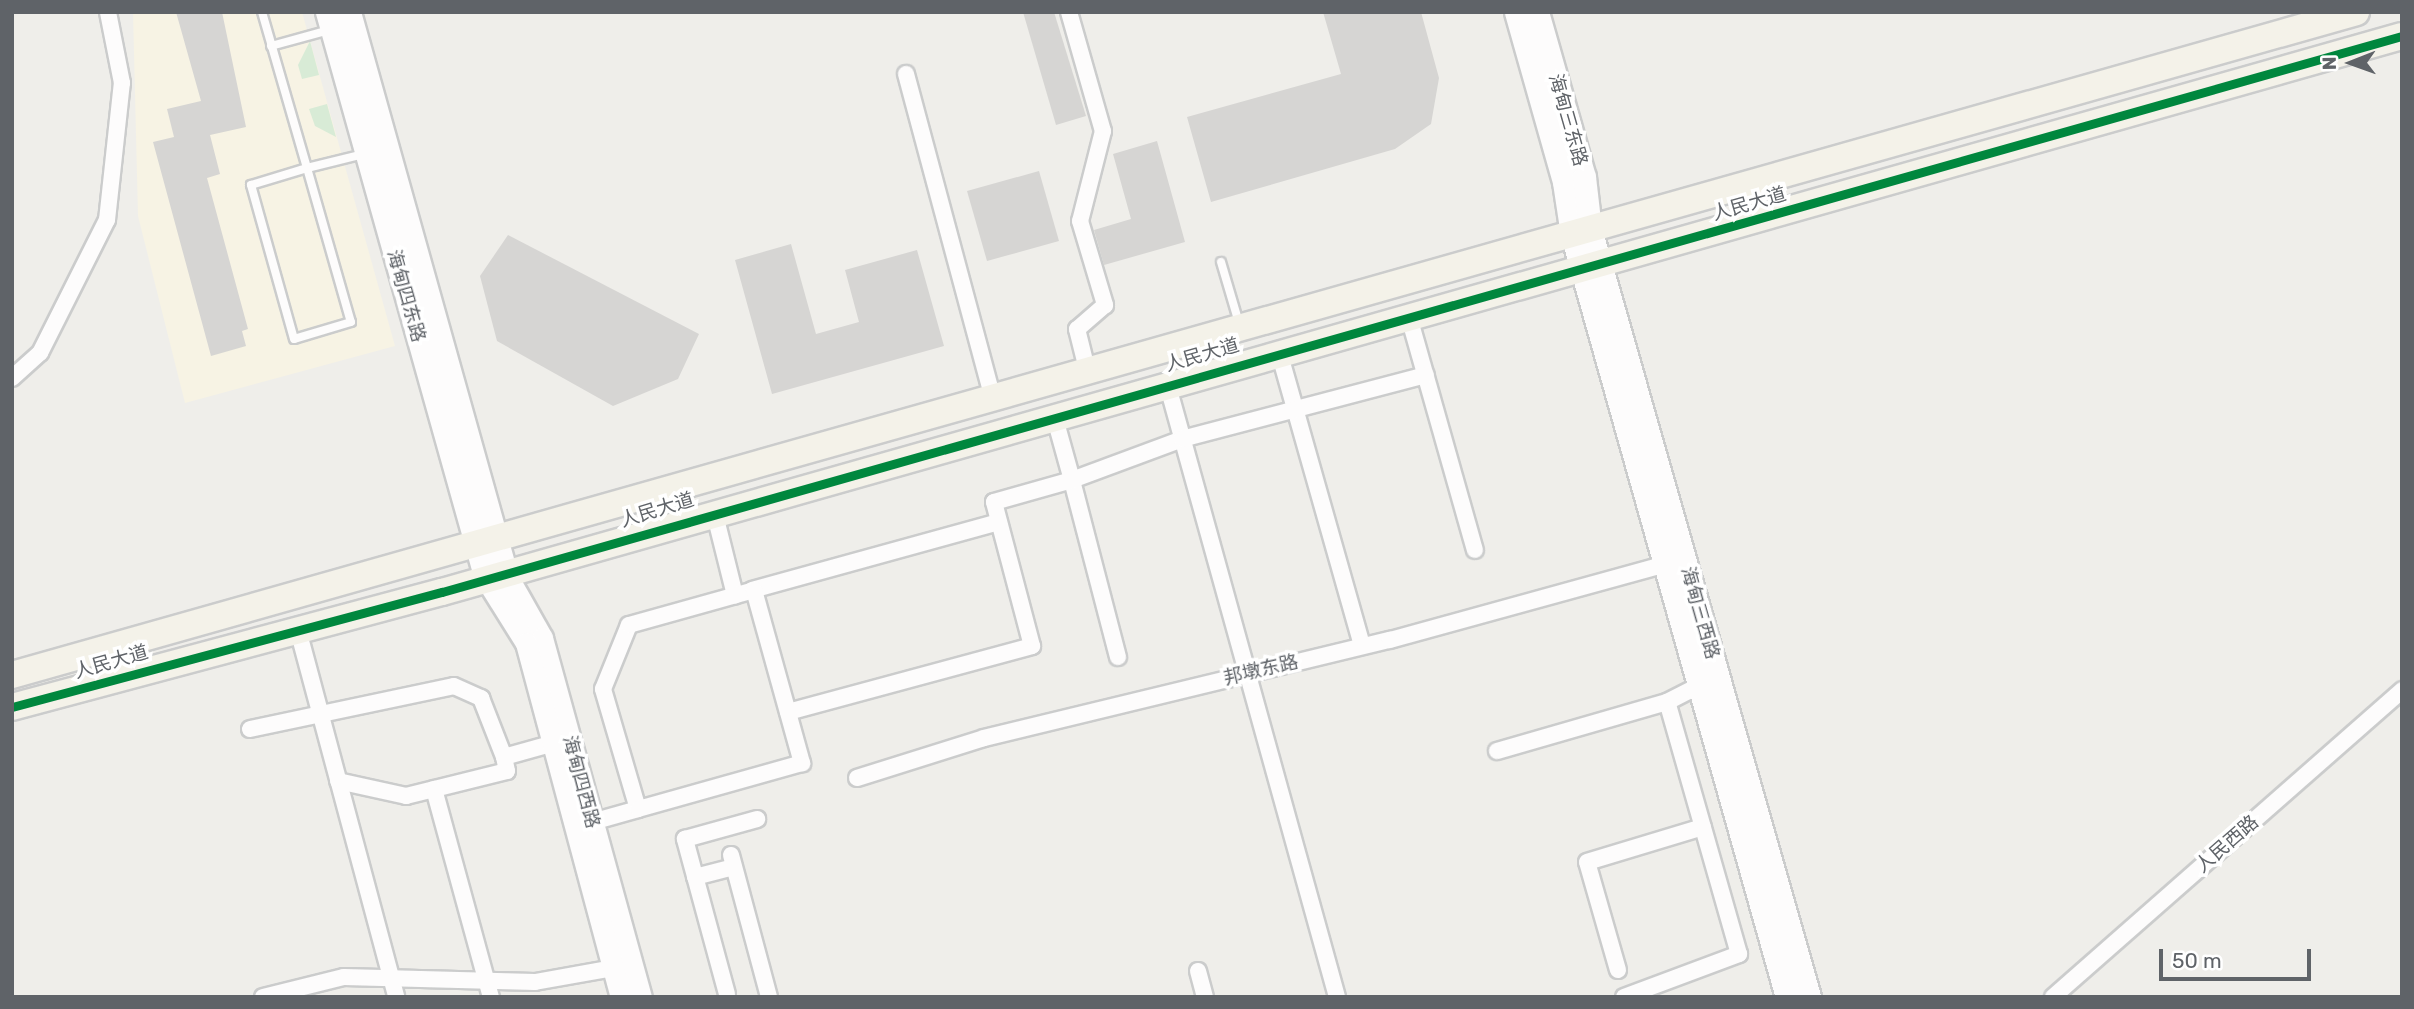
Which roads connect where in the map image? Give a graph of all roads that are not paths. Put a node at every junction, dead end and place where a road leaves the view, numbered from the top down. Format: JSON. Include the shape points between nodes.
{"nodes":[{"id":1,"x":108,"y":12,"type":"edge"},
{"id":2,"x":262,"y":12,"type":"edge"},
{"id":3,"x":349,"y":12,"type":"edge"},
{"id":4,"x":1069,"y":12,"type":"edge"},
{"id":5,"x":1516,"y":12,"type":"edge"},
{"id":6,"x":1538,"y":12,"type":"edge"},
{"id":7,"x":2356,"y":12,"type":"edge"},
{"id":8,"x":329,"y":21,"type":"edge"},
{"id":9,"x":2402,"y":36,"type":"edge"},
{"id":10,"x":271,"y":46,"type":"junction"},
{"id":11,"x":906,"y":74,"type":"dead end"},
{"id":12,"x":367,"y":153,"type":"junction"},
{"id":13,"x":307,"y":168,"type":"junction"},
{"id":14,"x":1581,"y":232,"type":"junction"},
{"id":15,"x":1221,"y":262,"type":"dead end"},
{"id":16,"x":1591,"y":267,"type":"junction"},
{"id":17,"x":1409,"y":317,"type":"junction"},
{"id":18,"x":1241,"y":330,"type":"junction"},
{"id":19,"x":1279,"y":352,"type":"junction"},
{"id":20,"x":1088,"y":373,"type":"junction"},
{"id":21,"x":1426,"y":375,"type":"junction"},
{"id":22,"x":12,"y":378,"type":"edge"},
{"id":23,"x":1167,"y":383,"type":"junction"},
{"id":24,"x":993,"y":399,"type":"junction"},
{"id":25,"x":1294,"y":407,"type":"junction"},
{"id":26,"x":1054,"y":415,"type":"junction"},
{"id":27,"x":1182,"y":439,"type":"junction"},
{"id":28,"x":1072,"y":480,"type":"junction"},
{"id":29,"x":714,"y":511,"type":"junction"},
{"id":30,"x":999,"y":522,"type":"junction"},
{"id":31,"x":486,"y":540,"type":"junction"},
{"id":32,"x":1475,"y":550,"type":"dead end"},
{"id":33,"x":1666,"y":564,"type":"junction"},
{"id":34,"x":496,"y":577,"type":"junction"},
{"id":35,"x":752,"y":590,"type":"junction"},
{"id":36,"x":735,"y":595,"type":"junction"},
{"id":37,"x":298,"y":630,"type":"junction"},
{"id":38,"x":1362,"y":646,"type":"junction"},
{"id":39,"x":1118,"y":657,"type":"dead end"},
{"id":40,"x":1247,"y":674,"type":"junction"},
{"id":41,"x":12,"y":675,"type":"edge"},
{"id":42,"x":1700,"y":685,"type":"junction"},
{"id":43,"x":2402,"y":690,"type":"edge"},
{"id":44,"x":1667,"y":702,"type":"junction"},
{"id":45,"x":12,"y":708,"type":"edge"},
{"id":46,"x":788,"y":712,"type":"junction"},
{"id":47,"x":321,"y":718,"type":"junction"},
{"id":48,"x":250,"y":729,"type":"dead end"},
{"id":49,"x":554,"y":743,"type":"junction"},
{"id":50,"x":1497,"y":751,"type":"dead end"},
{"id":51,"x":504,"y":757,"type":"junction"},
{"id":52,"x":857,"y":778,"type":"dead end"},
{"id":53,"x":338,"y":781,"type":"junction"},
{"id":54,"x":434,"y":789,"type":"junction"},
{"id":55,"x":638,"y":809,"type":"junction"},
{"id":56,"x":757,"y":819,"type":"dead end"},
{"id":57,"x":592,"y":822,"type":"junction"},
{"id":58,"x":1703,"y":827,"type":"junction"},
{"id":59,"x":695,"y":877,"type":"junction"},
{"id":60,"x":613,"y":968,"type":"junction"},
{"id":61,"x":1618,"y":970,"type":"dead end"},
{"id":62,"x":1198,"y":971,"type":"dead end"},
{"id":63,"x":390,"y":975,"type":"junction"},
{"id":64,"x":489,"y":989,"type":"edge"},
{"id":65,"x":727,"y":994,"type":"dead end"},
{"id":66,"x":283,"y":995,"type":"edge"},
{"id":67,"x":263,"y":997,"type":"edge"},
{"id":68,"x":397,"y":997,"type":"edge"},
{"id":69,"x":621,"y":997,"type":"edge"},
{"id":70,"x":641,"y":997,"type":"edge"},
{"id":71,"x":769,"y":997,"type":"edge"},
{"id":72,"x":1205,"y":997,"type":"edge"},
{"id":73,"x":1336,"y":997,"type":"edge"},
{"id":74,"x":1624,"y":997,"type":"edge"},
{"id":75,"x":1787,"y":997,"type":"edge"},
{"id":76,"x":1809,"y":997,"type":"edge"},
{"id":77,"x":2053,"y":997,"type":"edge"}],
"edges":[{"from":1,"to":22,"type":"street","via":[[122,83],[107,220],[40,353]]},
{"from":2,"to":10,"type":"lane"},
{"from":3,"to":31,"type":"main road","name":"海甸四东路"},
{"from":4,"to":20,"type":"street","via":[[1104,131],[1080,221],[1105,305],[1077,329]]},
{"from":5,"to":14,"type":"main road"},
{"from":6,"to":14,"type":"main road","name":"海甸三东路","via":[[1584,177]]},
{"from":7,"to":14,"type":"main road","name":"人民大道"},
{"from":8,"to":10,"type":"lane"},
{"from":8,"to":12,"type":"main road","name":"海甸四东路"},
{"from":9,"to":16,"type":"main road","name":"人民大道"},
{"from":10,"to":13,"type":"lane"},
{"from":11,"to":24,"type":"street"},
{"from":12,"to":13,"type":"lane"},
{"from":12,"to":31,"type":"main road","name":"海甸四东路"},
{"from":13,"to":13,"type":"lane","via":[[251,185],[294,339],[351,322]]},
{"from":14,"to":16,"type":"main road","name":"海甸三西路"},
{"from":14,"to":18,"type":"main road","name":"人民大道"},
{"from":15,"to":18,"type":"lane"},
{"from":16,"to":17,"type":"main road","name":"人民大道"},
{"from":16,"to":33,"type":"main road","name":"海甸三西路"},
{"from":16,"to":76,"type":"main road","name":"海甸三西路"},
{"from":17,"to":19,"type":"main road","name":"人民大道"},
{"from":17,"to":21,"type":"street"},
{"from":18,"to":20,"type":"main road","name":"人民大道"},
{"from":19,"to":23,"type":"main road","name":"人民大道"},
{"from":19,"to":25,"type":"street"},
{"from":20,"to":24,"type":"main road","name":"人民大道"},
{"from":21,"to":25,"type":"street"},
{"from":21,"to":32,"type":"street"},
{"from":23,"to":26,"type":"main road","name":"人民大道"},
{"from":23,"to":27,"type":"street"},
{"from":24,"to":31,"type":"main road","name":"人民大道"},
{"from":25,"to":27,"type":"street"},
{"from":25,"to":38,"type":"street"},
{"from":26,"to":28,"type":"street"},
{"from":26,"to":29,"type":"main road","name":"人民大道"},
{"from":27,"to":28,"type":"street"},
{"from":27,"to":40,"type":"street"},
{"from":28,"to":30,"type":"street","via":[[994,502]]},
{"from":28,"to":39,"type":"street"},
{"from":29,"to":34,"type":"main road","name":"人民大道"},
{"from":29,"to":36,"type":"street"},
{"from":30,"to":35,"type":"street"},
{"from":30,"to":46,"type":"street","via":[[1032,646]]},
{"from":31,"to":34,"type":"main road","name":"海甸四东路"},
{"from":31,"to":41,"type":"main road","name":"人民大道"},
{"from":33,"to":38,"type":"street","name":"邦墩东路"},
{"from":33,"to":42,"type":"main road","name":"海甸三西路"},
{"from":34,"to":37,"type":"main road","name":"人民大道"},
{"from":34,"to":49,"type":"street","name":"海甸四西路","via":[[526,643]]},
{"from":34,"to":57,"type":"street","name":"海甸四西路","via":[[542,638]]},
{"from":35,"to":36,"type":"street"},
{"from":35,"to":46,"type":"street"},
{"from":36,"to":55,"type":"street","via":[[629,625],[603,689]]},
{"from":37,"to":45,"type":"main road","name":"人民大道"},
{"from":37,"to":47,"type":"street"},
{"from":38,"to":40,"type":"street","name":"邦墩东路"},
{"from":40,"to":52,"type":"street","name":"邦墩东路","via":[[984,738]]},
{"from":40,"to":73,"type":"street"},
{"from":42,"to":44,"type":"street"},
{"from":42,"to":75,"type":"main road","name":"海甸三西路"},
{"from":43,"to":77,"type":"street","name":"人民西路"},
{"from":44,"to":50,"type":"street"},
{"from":44,"to":58,"type":"street"},
{"from":46,"to":55,"type":"street","via":[[802,763]]},
{"from":47,"to":48,"type":"street"},
{"from":47,"to":51,"type":"street","via":[[440,686],[467,688],[481,698]]},
{"from":47,"to":53,"type":"street"},
{"from":49,"to":51,"type":"street"},
{"from":49,"to":60,"type":"street","name":"海甸四西路"},
{"from":51,"to":54,"type":"street","via":[[507,771]]},
{"from":53,"to":54,"type":"street","via":[[407,796]]},
{"from":53,"to":63,"type":"street"},
{"from":54,"to":64,"type":"street"},
{"from":55,"to":57,"type":"street"},
{"from":56,"to":59,"type":"street","via":[[685,839]]},
{"from":57,"to":70,"type":"street","name":"海甸四西路"},
{"from":58,"to":61,"type":"street","via":[[1587,862]]},
{"from":58,"to":74,"type":"street","via":[[1740,954]]},
{"from":59,"to":65,"type":"street"},
{"from":59,"to":71,"type":"street","via":[[733,861]]},
{"from":60,"to":64,"type":"street"},
{"from":60,"to":69,"type":"street","name":"海甸四西路"},
{"from":62,"to":72,"type":"street"},
{"from":63,"to":64,"type":"street"},
{"from":63,"to":66,"type":"street","via":[[344,977]]},
{"from":63,"to":68,"type":"street"},
{"from":66,"to":67,"type":"street"}]}
